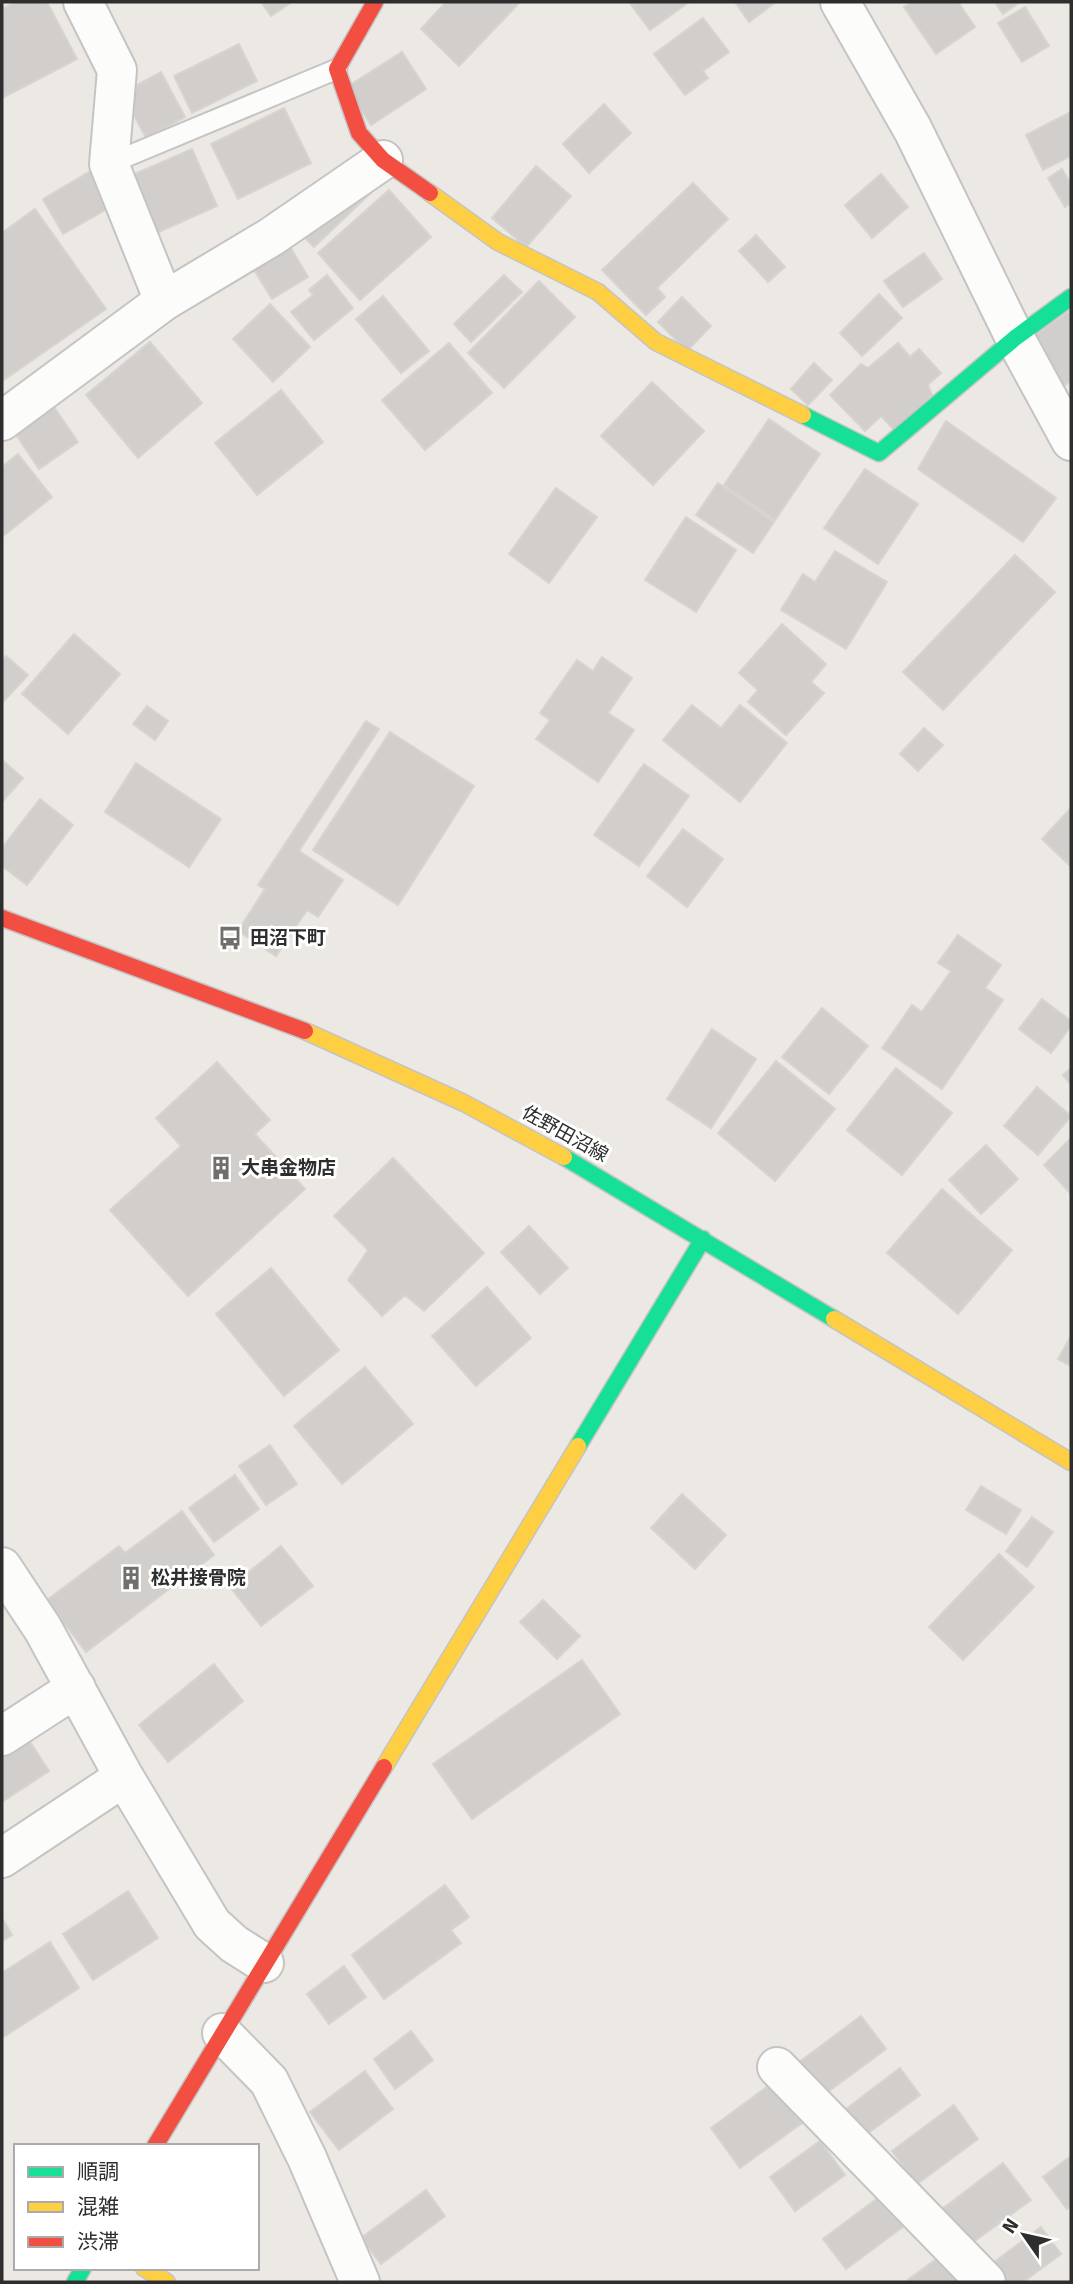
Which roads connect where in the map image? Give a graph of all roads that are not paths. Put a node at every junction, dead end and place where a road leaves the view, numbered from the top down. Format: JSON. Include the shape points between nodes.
{"nodes":[{"id":1,"x":83,"y":2,"type":"edge"},
{"id":2,"x":375,"y":2,"type":"edge"},
{"id":3,"x":840,"y":2,"type":"edge"},
{"id":4,"x":337,"y":69,"type":"junction"},
{"id":5,"x":383,"y":160,"type":"junction"},
{"id":6,"x":109,"y":164,"type":"junction"},
{"id":7,"x":1071,"y":297,"type":"edge"},
{"id":8,"x":164,"y":301,"type":"junction"},
{"id":9,"x":1015,"y":338,"type":"junction"},
{"id":10,"x":2,"y":421,"type":"edge"},
{"id":11,"x":1071,"y":441,"type":"edge"},
{"id":12,"x":2,"y":918,"type":"edge"},
{"id":13,"x":703,"y":1239,"type":"junction"},
{"id":14,"x":1071,"y":1462,"type":"edge"},
{"id":15,"x":2,"y":1567,"type":"edge"},
{"id":16,"x":76,"y":1688,"type":"junction"},
{"id":17,"x":2,"y":1736,"type":"edge"},
{"id":18,"x":124,"y":1777,"type":"junction"},
{"id":19,"x":2,"y":1858,"type":"edge"},
{"id":20,"x":264,"y":1963,"type":"junction"},
{"id":21,"x":222,"y":2033,"type":"junction"},
{"id":22,"x":777,"y":2067,"type":"dead end"},
{"id":23,"x":156,"y":2144,"type":"edge"},
{"id":24,"x":147,"y":2270,"type":"edge"},
{"id":25,"x":167,"y":2282,"type":"edge"},
{"id":26,"x":360,"y":2282,"type":"edge"},
{"id":27,"x":986,"y":2282,"type":"edge"}],
"edges":[{"from":1,"to":6,"type":"street","via":[[117,70]]},
{"from":2,"to":4,"type":"street"},
{"from":3,"to":9,"type":"street","via":[[913,130]]},
{"from":4,"to":5,"type":"street","via":[[359,133]]},
{"from":4,"to":6,"type":"lane"},
{"from":5,"to":8,"type":"street","via":[[271,237]]},
{"from":5,"to":9,"type":"street","via":[[498,242],[598,292],[656,342],[879,453]]},
{"from":6,"to":8,"type":"street"},
{"from":7,"to":9,"type":"street"},
{"from":8,"to":10,"type":"street"},
{"from":9,"to":11,"type":"street"},
{"from":12,"to":13,"type":"street","name":"佐野田沼線","via":[[347,1048],[488,1115]]},
{"from":13,"to":14,"type":"street","name":"佐野田沼線"},
{"from":13,"to":20,"type":"street"},
{"from":15,"to":16,"type":"street"},
{"from":16,"to":17,"type":"street"},
{"from":16,"to":18,"type":"street"},
{"from":18,"to":19,"type":"street"},
{"from":18,"to":20,"type":"street","via":[[212,1924]]},
{"from":20,"to":21,"type":"street"},
{"from":21,"to":23,"type":"street"},
{"from":21,"to":26,"type":"street","via":[[269,2081]]},
{"from":22,"to":27,"type":"street"},
{"from":24,"to":25,"type":"street"}]}
